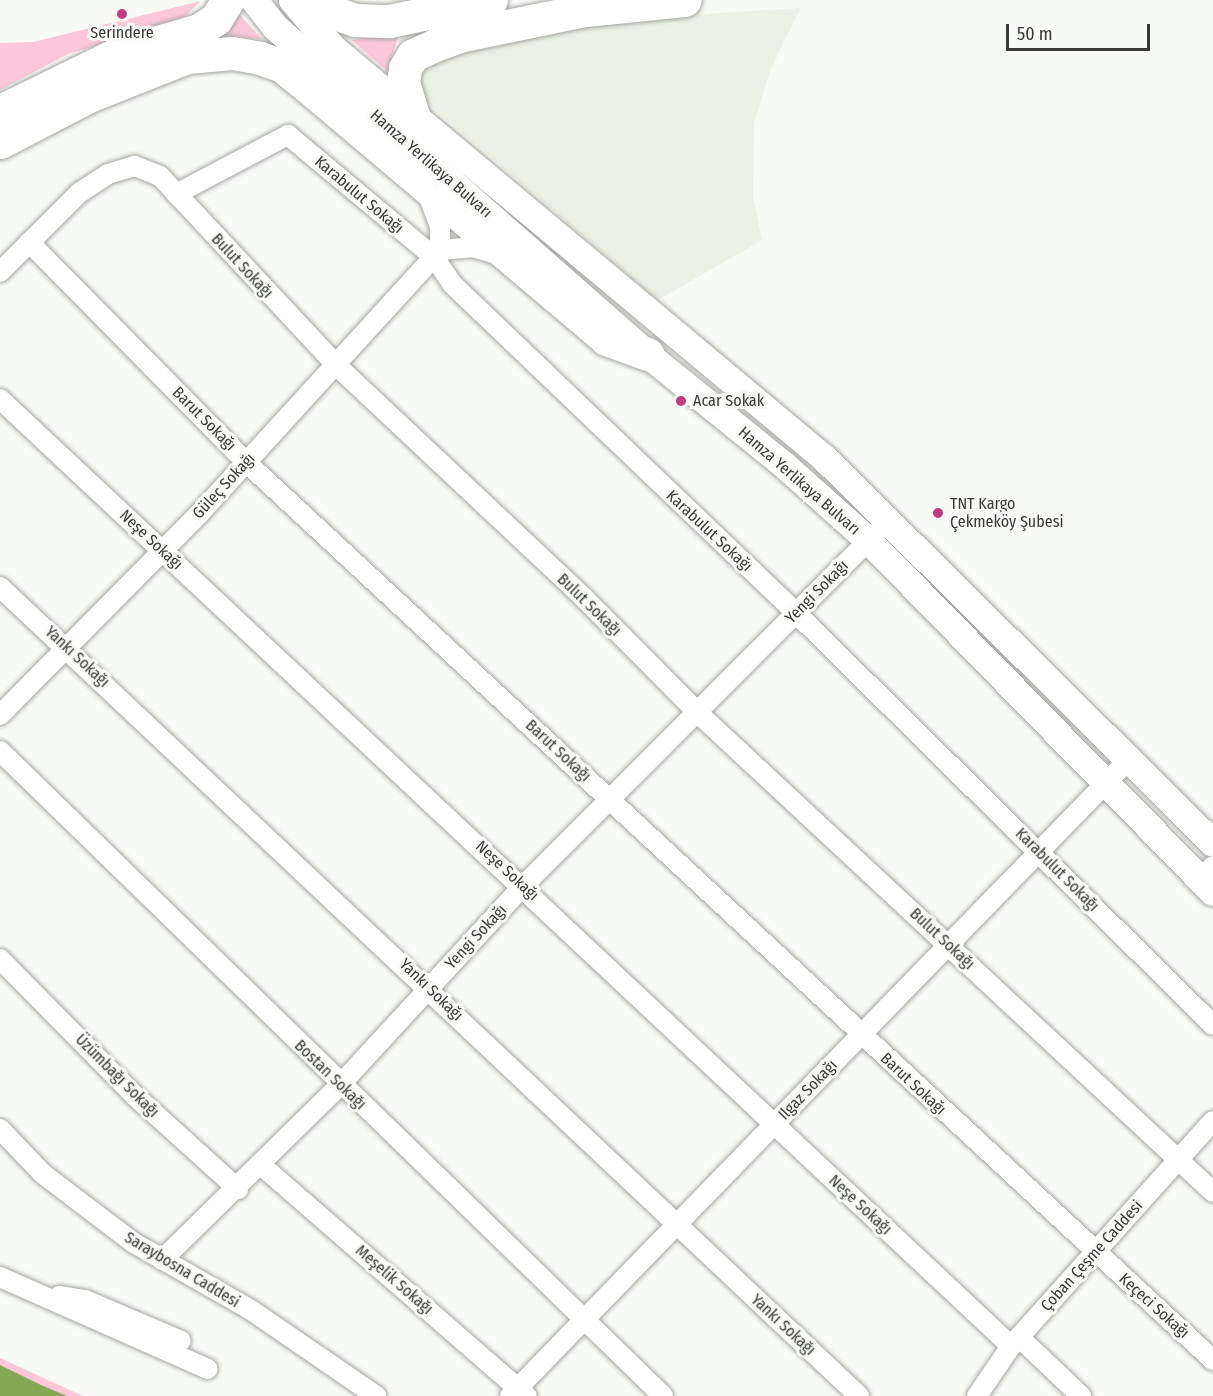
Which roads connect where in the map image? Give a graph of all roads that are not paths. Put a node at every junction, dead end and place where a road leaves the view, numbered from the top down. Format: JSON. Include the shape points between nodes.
{"nodes":[{"id":1,"x":228,"y":0,"type":"edge"},
{"id":2,"x":254,"y":0,"type":"edge"},
{"id":3,"x":294,"y":0,"type":"edge"},
{"id":4,"x":491,"y":0,"type":"edge"},
{"id":5,"x":685,"y":0,"type":"edge"},
{"id":6,"x":0,"y":111,"type":"edge"},
{"id":7,"x":413,"y":115,"type":"junction"},
{"id":8,"x":0,"y":142,"type":"edge"},
{"id":9,"x":422,"y":182,"type":"junction"},
{"id":10,"x":176,"y":194,"type":"junction"},
{"id":11,"x":30,"y":242,"type":"junction"},
{"id":12,"x":437,"y":253,"type":"junction"},
{"id":13,"x":518,"y":264,"type":"junction"},
{"id":14,"x":0,"y":272,"type":"edge"},
{"id":15,"x":647,"y":354,"type":"junction"},
{"id":16,"x":336,"y":365,"type":"junction"},
{"id":17,"x":0,"y":399,"type":"edge"},
{"id":18,"x":246,"y":462,"type":"junction"},
{"id":19,"x":889,"y":519,"type":"junction"},
{"id":20,"x":868,"y":541,"type":"junction"},
{"id":21,"x":162,"y":551,"type":"junction"},
{"id":22,"x":0,"y":587,"type":"edge"},
{"id":23,"x":796,"y":613,"type":"junction"},
{"id":24,"x":67,"y":648,"type":"junction"},
{"id":25,"x":699,"y":714,"type":"junction"},
{"id":26,"x":0,"y":715,"type":"edge"},
{"id":27,"x":0,"y":751,"type":"edge"},
{"id":28,"x":1129,"y":759,"type":"junction"},
{"id":29,"x":1105,"y":784,"type":"junction"},
{"id":30,"x":611,"y":800,"type":"junction"},
{"id":31,"x":1213,"y":843,"type":"edge"},
{"id":32,"x":1038,"y":852,"type":"junction"},
{"id":33,"x":1209,"y":879,"type":"edge"},
{"id":34,"x":524,"y":886,"type":"junction"},
{"id":35,"x":948,"y":945,"type":"junction"},
{"id":36,"x":0,"y":958,"type":"edge"},
{"id":37,"x":429,"y":988,"type":"junction"},
{"id":38,"x":1213,"y":1025,"type":"edge"},
{"id":39,"x":860,"y":1036,"type":"junction"},
{"id":40,"x":340,"y":1085,"type":"junction"},
{"id":41,"x":1213,"y":1121,"type":"edge"},
{"id":42,"x":774,"y":1124,"type":"junction"},
{"id":43,"x":0,"y":1130,"type":"edge"},
{"id":44,"x":1179,"y":1159,"type":"junction"},
{"id":45,"x":261,"y":1165,"type":"junction"},
{"id":46,"x":238,"y":1189,"type":"junction"},
{"id":47,"x":1213,"y":1192,"type":"edge"},
{"id":48,"x":675,"y":1226,"type":"junction"},
{"id":49,"x":1095,"y":1252,"type":"junction"},
{"id":50,"x":162,"y":1260,"type":"junction"},
{"id":51,"x":0,"y":1277,"type":"edge"},
{"id":52,"x":33,"y":1292,"type":"junction"},
{"id":53,"x":584,"y":1320,"type":"junction"},
{"id":54,"x":181,"y":1341,"type":"dead end"},
{"id":55,"x":1015,"y":1341,"type":"junction"},
{"id":56,"x":1213,"y":1360,"type":"edge"},
{"id":57,"x":208,"y":1369,"type":"dead end"},
{"id":58,"x":518,"y":1393,"type":"edge"},
{"id":59,"x":370,"y":1395,"type":"edge"},
{"id":60,"x":663,"y":1396,"type":"edge"},
{"id":61,"x":859,"y":1396,"type":"edge"},
{"id":62,"x":977,"y":1396,"type":"edge"},
{"id":63,"x":1081,"y":1396,"type":"edge"}],
"edges":[{"from":1,"to":6,"type":"highway","via":[[216,19],[199,30],[119,53]]},
{"from":2,"to":15,"type":"main road","name":"Hamza Yerlikaya Bulvarı","via":[[274,26]]},
{"from":3,"to":4,"type":"highway","via":[[355,20],[389,21]]},
{"from":3,"to":7,"type":"main road","name":"Hamza Yerlikaya Bulvarı","via":[[333,48]]},
{"from":5,"to":7,"type":"highway","via":[[585,10],[463,35],[435,45],[413,55],[405,68],[403,83]]},
{"from":7,"to":19,"type":"main road","name":"Hamza Yerlikaya Bulvarı","via":[[824,458]]},
{"from":8,"to":9,"type":"highway","via":[[132,76],[187,57],[232,53],[282,66]]},
{"from":9,"to":12,"type":"street","via":[[435,207]]},
{"from":9,"to":13,"type":"highway"},
{"from":10,"to":11,"type":"street","name":"Bulut Sokağı","via":[[160,176],[135,166],[108,174],[79,193]]},
{"from":10,"to":12,"type":"street","name":"Karabulut Sokağı","via":[[288,135]]},
{"from":10,"to":16,"type":"street","name":"Bulut Sokağı"},
{"from":11,"to":14,"type":"street","name":"Bulut Sokağı"},
{"from":11,"to":18,"type":"street","name":"Barut Sokağı"},
{"from":12,"to":13,"type":"street","via":[[472,247]]},
{"from":12,"to":16,"type":"street","name":"Güleç Sokağı"},
{"from":12,"to":23,"type":"street","name":"Karabulut Sokağı","via":[[452,284]]},
{"from":13,"to":15,"type":"highway","via":[[606,339]]},
{"from":15,"to":20,"type":"main road","name":"Hamza Yerlikaya Bulvarı","via":[[783,464]]},
{"from":16,"to":18,"type":"street","name":"Güleç Sokağı"},
{"from":16,"to":25,"type":"street","name":"Bulut Sokağı","via":[[582,596]]},
{"from":17,"to":21,"type":"street","name":"Neşe Sokağı"},
{"from":18,"to":21,"type":"street","name":"Güleç Sokağı"},
{"from":18,"to":30,"type":"street","name":"Barut Sokağı"},
{"from":19,"to":20,"type":"street","name":"Yengi Sokağı"},
{"from":19,"to":28,"type":"main road","name":"Hamza Yerlikaya Bulvarı"},
{"from":20,"to":23,"type":"street","name":"Yengi Sokağı"},
{"from":20,"to":29,"type":"main road","name":"Hamza Yerlikaya Bulvarı"},
{"from":21,"to":24,"type":"street","name":"Güleç Sokağı"},
{"from":21,"to":34,"type":"street","name":"Neşe Sokağı"},
{"from":22,"to":24,"type":"street","name":"Yankı Sokağı"},
{"from":23,"to":25,"type":"street","name":"Yengi Sokağı"},
{"from":23,"to":32,"type":"street","name":"Karabulut Sokağı"},
{"from":24,"to":26,"type":"street","name":"Güleç Sokağı"},
{"from":24,"to":37,"type":"street","name":"Yankı Sokağı"},
{"from":25,"to":30,"type":"street","name":"Yengi Sokağı"},
{"from":25,"to":35,"type":"street","name":"Bulut Sokağı"},
{"from":27,"to":40,"type":"street","name":"Bostan Sokağı"},
{"from":28,"to":29,"type":"street","name":"Ilgaz Sokağı"},
{"from":28,"to":31,"type":"main road","name":"Hamza Yerlikaya Bulvarı"},
{"from":29,"to":32,"type":"street","name":"Ilgaz Sokağı"},
{"from":29,"to":33,"type":"main road","name":"Hamza Yerlikaya Bulvarı"},
{"from":30,"to":34,"type":"street","name":"Yengi Sokağı"},
{"from":30,"to":39,"type":"street","name":"Barut Sokağı"},
{"from":32,"to":35,"type":"street","name":"Ilgaz Sokağı"},
{"from":32,"to":38,"type":"street","name":"Karabulut Sokağı"},
{"from":34,"to":37,"type":"street","name":"Yengi Sokağı"},
{"from":34,"to":42,"type":"street","name":"Neşe Sokağı"},
{"from":35,"to":39,"type":"street","name":"Ilgaz Sokağı"},
{"from":35,"to":44,"type":"street","name":"Bulut Sokağı"},
{"from":36,"to":46,"type":"street","name":"Üzümbağı Sokağı","via":[[135,1096]]},
{"from":37,"to":40,"type":"street","name":"Yengi Sokağı"},
{"from":37,"to":48,"type":"street","name":"Yankı Sokağı"},
{"from":39,"to":42,"type":"street","name":"Ilgaz Sokağı"},
{"from":39,"to":49,"type":"street","name":"Barut Sokağı"},
{"from":40,"to":45,"type":"street","name":"Yengi Sokağı"},
{"from":40,"to":53,"type":"street","name":"Bostan Sokağı"},
{"from":41,"to":44,"type":"street","name":"Çoban Çeşme Caddesi"},
{"from":42,"to":48,"type":"street","name":"Ilgaz Sokağı"},
{"from":42,"to":55,"type":"street","name":"Neşe Sokağı"},
{"from":43,"to":50,"type":"street","name":"Saraybosna Caddesi","via":[[43,1174]]},
{"from":44,"to":47,"type":"street","name":"Bulut Sokağı"},
{"from":44,"to":49,"type":"street","name":"Çoban Çeşme Caddesi"},
{"from":45,"to":46,"type":"street","name":"Yengi Sokağı"},
{"from":45,"to":58,"type":"street","name":"Meşelik Sokağı"},
{"from":46,"to":50,"type":"street","name":"Yengi Sokağı"},
{"from":48,"to":53,"type":"street","name":"Ilgaz Sokağı"},
{"from":48,"to":61,"type":"street","name":"Yankı Sokağı"},
{"from":49,"to":55,"type":"street","name":"Çoban Çeşme Caddesi"},
{"from":49,"to":56,"type":"street","name":"Keçeci Sokağı"},
{"from":50,"to":59,"type":"street","name":"Saraybosna Caddesi","via":[[251,1310]]},
{"from":51,"to":52,"type":"street"},
{"from":52,"to":54,"type":"street","via":[[85,1300]]},
{"from":52,"to":57,"type":"street"},
{"from":53,"to":58,"type":"street","name":"Ilgaz Sokağı"},
{"from":53,"to":60,"type":"street","name":"Bostan Sokağı"},
{"from":55,"to":62,"type":"street","name":"Çoban Çeşme Caddesi"},
{"from":55,"to":63,"type":"street","name":"Neşe Sokağı"}]}
